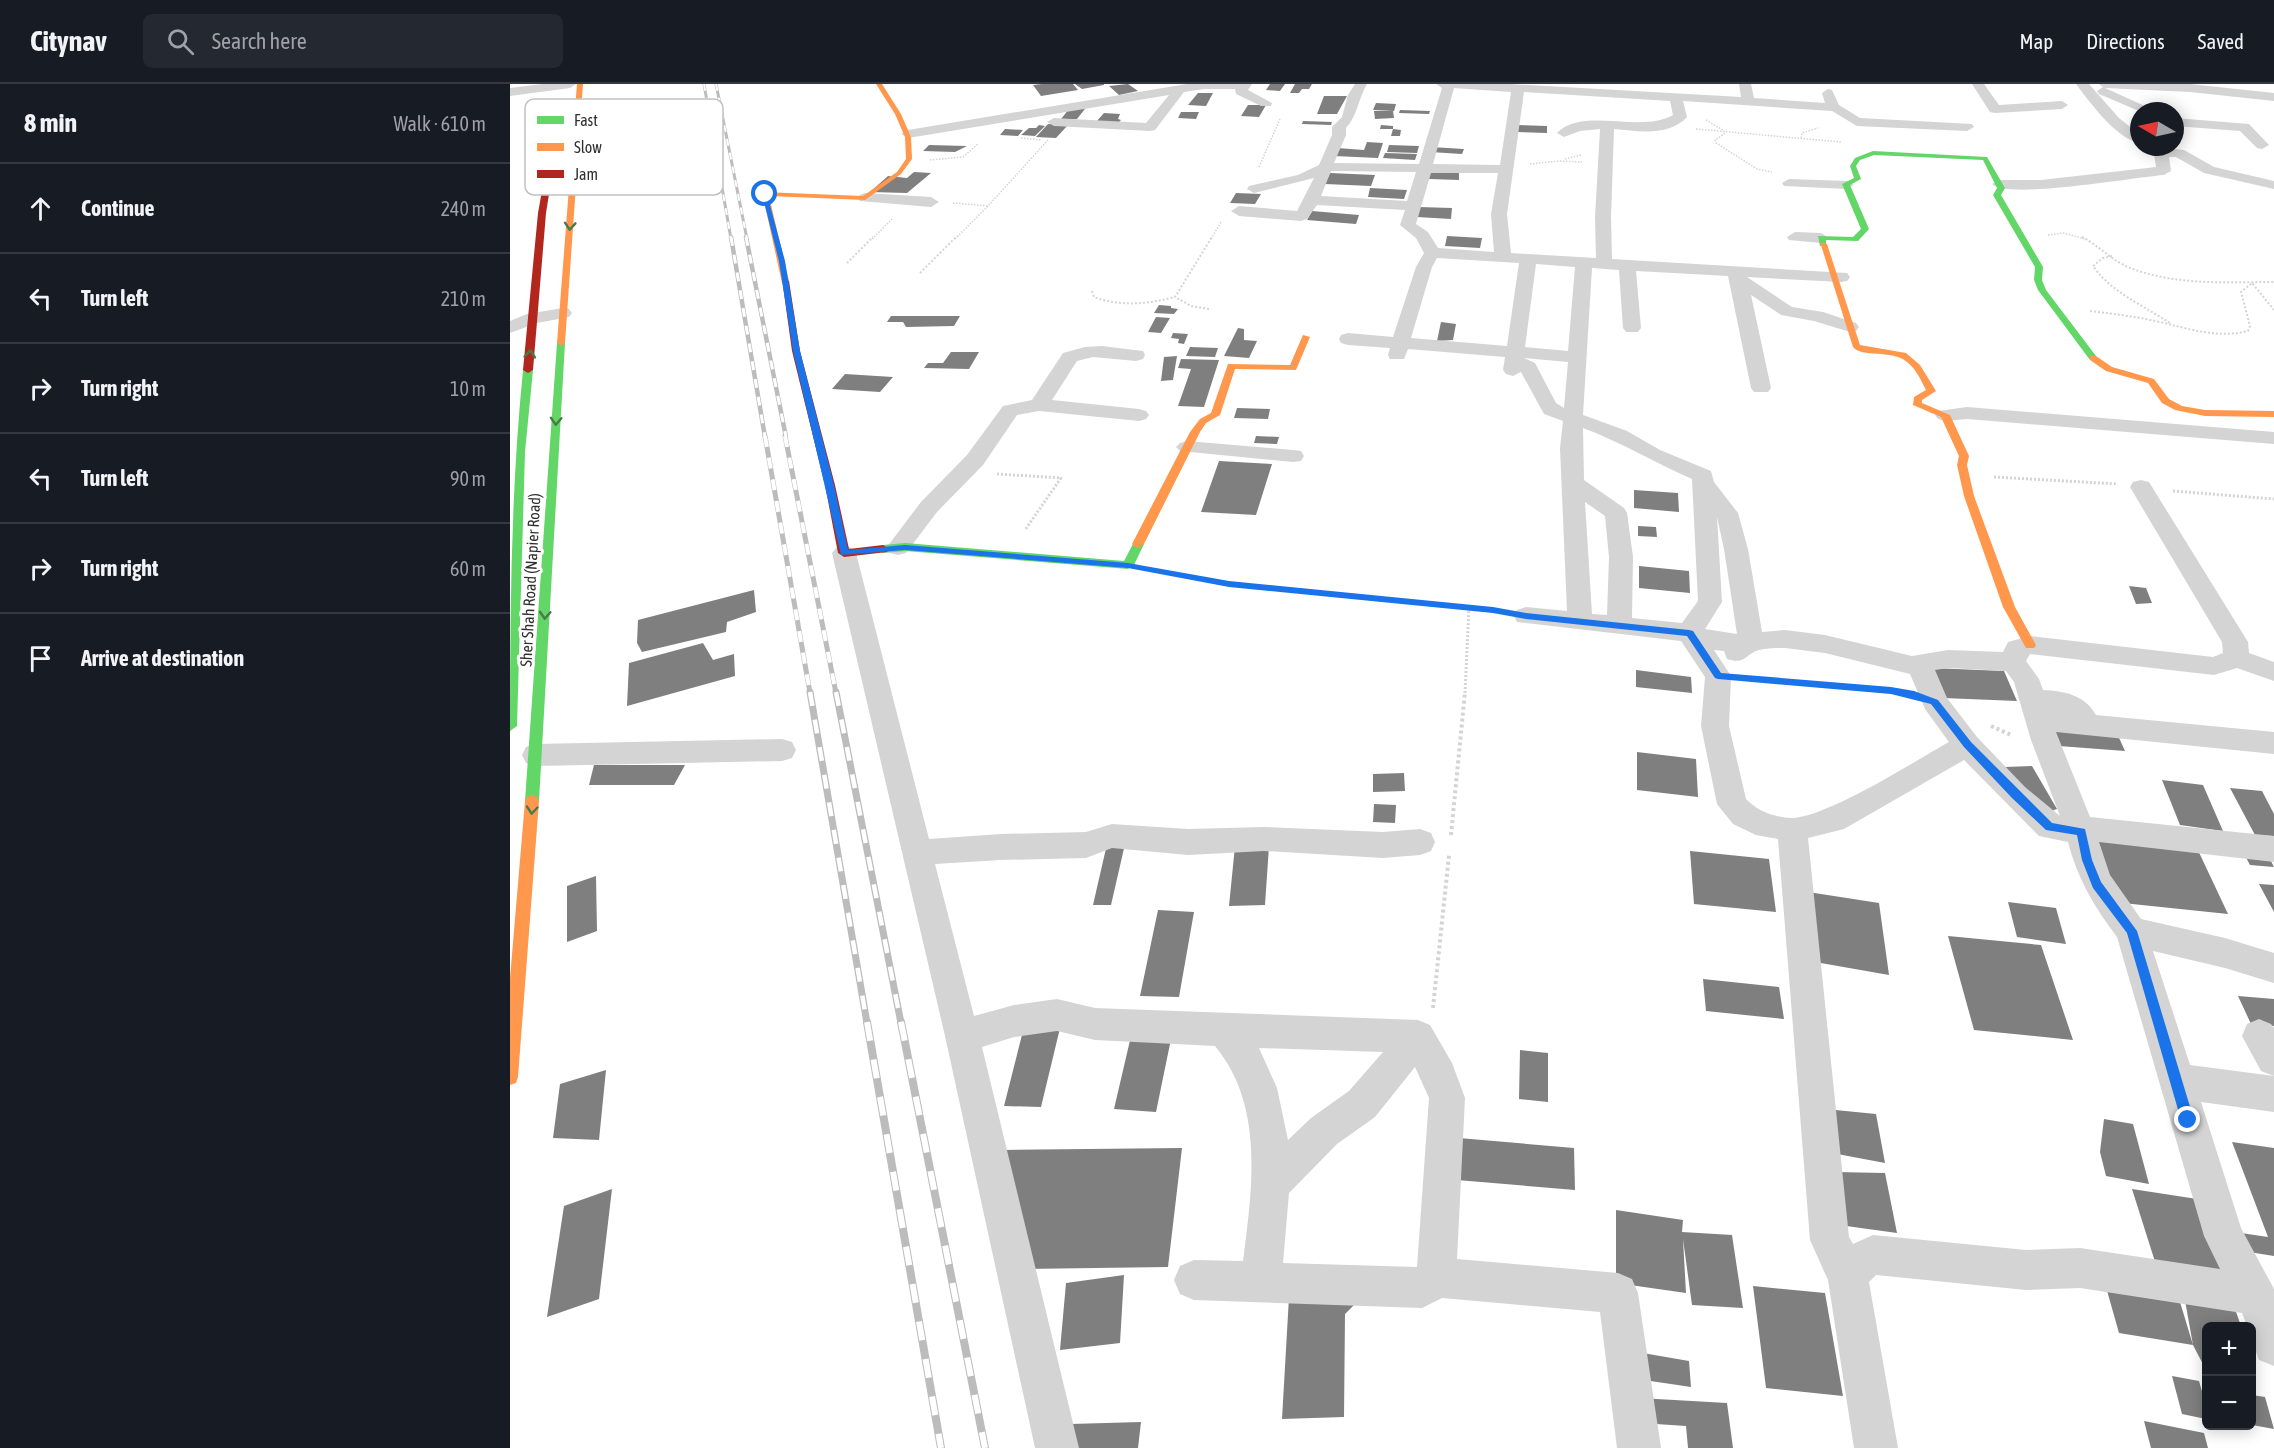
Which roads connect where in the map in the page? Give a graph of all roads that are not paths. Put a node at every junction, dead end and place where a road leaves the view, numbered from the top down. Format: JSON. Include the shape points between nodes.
{"nodes":[{"id":1,"x":566,"y":84,"type":"edge"},
{"id":2,"x":580,"y":84,"type":"edge"},
{"id":3,"x":879,"y":84,"type":"edge"},
{"id":4,"x":1245,"y":84,"type":"edge"},
{"id":5,"x":1361,"y":84,"type":"edge"},
{"id":6,"x":1442,"y":84,"type":"edge"},
{"id":7,"x":1449,"y":84,"type":"edge"},
{"id":8,"x":1978,"y":84,"type":"edge"},
{"id":9,"x":2082,"y":84,"type":"edge"},
{"id":10,"x":2087,"y":84,"type":"edge"},
{"id":11,"x":2105,"y":84,"type":"edge"},
{"id":12,"x":1482,"y":85,"type":"edge"},
{"id":13,"x":2153,"y":85,"type":"edge"},
{"id":14,"x":1569,"y":88,"type":"edge"},
{"id":15,"x":1610,"y":88,"type":"edge"},
{"id":16,"x":1825,"y":88,"type":"edge"},
{"id":17,"x":2190,"y":88,"type":"junction"},
{"id":18,"x":1180,"y":89,"type":"junction"},
{"id":19,"x":1517,"y":89,"type":"junction"},
{"id":20,"x":1642,"y":89,"type":"edge"},
{"id":21,"x":2052,"y":91,"type":"dead end"},
{"id":22,"x":510,"y":92,"type":"edge"},
{"id":23,"x":1680,"y":92,"type":"edge"},
{"id":24,"x":1746,"y":92,"type":"edge"},
{"id":25,"x":2274,"y":96,"type":"edge"},
{"id":26,"x":563,"y":99,"type":"edge"},
{"id":27,"x":579,"y":99,"type":"edge"},
{"id":28,"x":1723,"y":99,"type":"junction"},
{"id":29,"x":1266,"y":103,"type":"road end"},
{"id":30,"x":2130,"y":103,"type":"edge"},
{"id":31,"x":1833,"y":107,"type":"junction"},
{"id":32,"x":1678,"y":111,"type":"junction"},
{"id":33,"x":1001,"y":119,"type":"junction"},
{"id":34,"x":2184,"y":123,"type":"edge"},
{"id":35,"x":1607,"y":124,"type":"junction"},
{"id":36,"x":1967,"y":127,"type":"dead end"},
{"id":37,"x":2244,"y":127,"type":"junction"},
{"id":38,"x":2130,"y":133,"type":"edge"},
{"id":39,"x":908,"y":134,"type":"junction"},
{"id":40,"x":1564,"y":134,"type":"dead end"},
{"id":41,"x":2240,"y":144,"type":"dead end"},
{"id":42,"x":2160,"y":156,"type":"edge"},
{"id":43,"x":2184,"y":156,"type":"edge"},
{"id":44,"x":1326,"y":167,"type":"junction"},
{"id":45,"x":1425,"y":167,"type":"junction"},
{"id":46,"x":1506,"y":169,"type":"junction"},
{"id":47,"x":2257,"y":169,"type":"dead end"},
{"id":48,"x":2274,"y":169,"type":"edge"},
{"id":49,"x":1789,"y":183,"type":"dead end"},
{"id":50,"x":1999,"y":184,"type":"junction"},
{"id":51,"x":1846,"y":185,"type":"junction"},
{"id":52,"x":2274,"y":185,"type":"edge"},
{"id":53,"x":545,"y":195,"type":"edge"},
{"id":54,"x":572,"y":195,"type":"edge"},
{"id":55,"x":1313,"y":196,"type":"junction"},
{"id":56,"x":865,"y":198,"type":"junction"},
{"id":57,"x":931,"y":202,"type":"road end"},
{"id":58,"x":1414,"y":206,"type":"junction"},
{"id":59,"x":1239,"y":211,"type":"road end"},
{"id":60,"x":1795,"y":237,"type":"dead end"},
{"id":61,"x":1821,"y":238,"type":"junction"},
{"id":62,"x":1432,"y":253,"type":"junction"},
{"id":63,"x":1503,"y":257,"type":"junction"},
{"id":64,"x":1528,"y":259,"type":"junction"},
{"id":65,"x":1594,"y":264,"type":"junction"},
{"id":66,"x":1627,"y":266,"type":"junction"},
{"id":67,"x":1736,"y":275,"type":"junction"},
{"id":68,"x":1837,"y":277,"type":"junction"},
{"id":69,"x":563,"y":313,"type":"junction"},
{"id":70,"x":533,"y":318,"type":"junction"},
{"id":71,"x":510,"y":327,"type":"edge"},
{"id":72,"x":1850,"y":327,"type":"junction"},
{"id":73,"x":1632,"y":328,"type":"dead end"},
{"id":74,"x":1306,"y":337,"type":"dead end"},
{"id":75,"x":1348,"y":339,"type":"dead end"},
{"id":76,"x":1399,"y":349,"type":"junction"},
{"id":77,"x":1136,"y":356,"type":"dead end"},
{"id":78,"x":1579,"y":357,"type":"junction"},
{"id":79,"x":1514,"y":362,"type":"junction"},
{"id":80,"x":1761,"y":388,"type":"dead end"},
{"id":81,"x":1039,"y":405,"type":"junction"},
{"id":82,"x":2274,"y":414,"type":"edge"},
{"id":83,"x":1139,"y":415,"type":"dead end"},
{"id":84,"x":1945,"y":415,"type":"junction"},
{"id":85,"x":1574,"y":418,"type":"junction"},
{"id":86,"x":2274,"y":438,"type":"edge"},
{"id":87,"x":1187,"y":447,"type":"junction"},
{"id":88,"x":1293,"y":456,"type":"dead end"},
{"id":89,"x":1703,"y":482,"type":"junction"},
{"id":90,"x":1573,"y":483,"type":"junction"},
{"id":91,"x":2141,"y":487,"type":"dead end"},
{"id":92,"x":514,"y":519,"type":"edge"},
{"id":93,"x":898,"y":548,"type":"junction"},
{"id":94,"x":844,"y":553,"type":"junction"},
{"id":95,"x":513,"y":614,"type":"edge"},
{"id":96,"x":1526,"y":616,"type":"road end"},
{"id":97,"x":1580,"y":621,"type":"junction"},
{"id":98,"x":1619,"y":625,"type":"junction"},
{"id":99,"x":1689,"y":633,"type":"junction"},
{"id":100,"x":1751,"y":642,"type":"junction"},
{"id":101,"x":2021,"y":653,"type":"junction"},
{"id":102,"x":2237,"y":658,"type":"junction"},
{"id":103,"x":1919,"y":664,"type":"junction"},
{"id":104,"x":2274,"y":672,"type":"edge"},
{"id":105,"x":1718,"y":676,"type":"junction"},
{"id":106,"x":511,"y":714,"type":"edge"},
{"id":107,"x":2031,"y":719,"type":"junction"},
{"id":108,"x":2274,"y":743,"type":"edge"},
{"id":109,"x":1967,"y":744,"type":"junction"},
{"id":110,"x":782,"y":750,"type":"dead end"},
{"id":111,"x":536,"y":755,"type":"junction"},
{"id":112,"x":1792,"y":830,"type":"junction"},
{"id":113,"x":2080,"y":830,"type":"junction"},
{"id":114,"x":1420,"y":842,"type":"dead end"},
{"id":115,"x":2274,"y":849,"type":"edge"},
{"id":116,"x":918,"y":853,"type":"junction"},
{"id":117,"x":2132,"y":931,"type":"junction"},
{"id":118,"x":2274,"y":968,"type":"edge"},
{"id":119,"x":1223,"y":1029,"type":"junction"},
{"id":120,"x":962,"y":1036,"type":"junction"},
{"id":121,"x":1418,"y":1037,"type":"junction"},
{"id":122,"x":510,"y":1077,"type":"edge"},
{"id":123,"x":2176,"y":1081,"type":"junction"},
{"id":124,"x":2274,"y":1094,"type":"edge"},
{"id":125,"x":1272,"y":1183,"type":"junction"},
{"id":126,"x":1848,"y":1276,"type":"junction"},
{"id":127,"x":1436,"y":1277,"type":"junction"},
{"id":128,"x":1194,"y":1280,"type":"dead end"},
{"id":129,"x":1261,"y":1282,"type":"junction"},
{"id":130,"x":2256,"y":1295,"type":"junction"},
{"id":131,"x":2274,"y":1345,"type":"edge"},
{"id":132,"x":1057,"y":1448,"type":"edge"},
{"id":133,"x":1639,"y":1448,"type":"edge"},
{"id":134,"x":1876,"y":1448,"type":"edge"}],
"edges":[{"from":1,"to":22,"type":"street"},
{"from":1,"to":26,"type":"street","name":"Sher Shah Road (Napier Road)"},
{"from":2,"to":27,"type":"street","name":"Sher Shah Road (Napier Road)","one_way":true},
{"from":3,"to":39,"type":"street"},
{"from":4,"to":18,"type":"street"},
{"from":4,"to":29,"type":"street","via":[[1240,91]]},
{"from":5,"to":44,"type":"street"},
{"from":6,"to":7,"type":"street"},
{"from":7,"to":12,"type":"street"},
{"from":7,"to":45,"type":"street"},
{"from":8,"to":21,"type":"street","via":[[1995,109],[2066,110]]},
{"from":9,"to":38,"type":"street","via":[[2114,121]]},
{"from":10,"to":30,"type":"street"},
{"from":11,"to":13,"type":"street"},
{"from":12,"to":19,"type":"street"},
{"from":13,"to":17,"type":"street"},
{"from":14,"to":15,"type":"street"},
{"from":14,"to":19,"type":"street"},
{"from":15,"to":20,"type":"street"},
{"from":16,"to":31,"type":"street"},
{"from":17,"to":25,"type":"street"},
{"from":17,"to":37,"type":"street"},
{"from":18,"to":33,"type":"street"},
{"from":18,"to":33,"type":"street","via":[[1150,127]]},
{"from":19,"to":46,"type":"street"},
{"from":20,"to":23,"type":"street"},
{"from":23,"to":24,"type":"street"},
{"from":23,"to":28,"type":"street"},
{"from":23,"to":32,"type":"street"},
{"from":24,"to":28,"type":"street"},
{"from":24,"to":31,"type":"street"},
{"from":28,"to":32,"type":"street","via":[[1713,105]]},
{"from":31,"to":36,"type":"street","via":[[1857,122]]},
{"from":32,"to":35,"type":"street","via":[[1680,117],[1660,127]]},
{"from":33,"to":39,"type":"street"},
{"from":34,"to":37,"type":"street"},
{"from":35,"to":40,"type":"street","via":[[1582,125]]},
{"from":35,"to":65,"type":"street"},
{"from":37,"to":41,"type":"street","via":[[2262,145]]},
{"from":39,"to":56,"type":"street","via":[[911,156],[902,170]]},
{"from":42,"to":50,"type":"street","via":[[2164,171],[2136,171],[2032,186]]},
{"from":43,"to":52,"type":"street","via":[[2209,170]]},
{"from":44,"to":45,"type":"street"},
{"from":44,"to":55,"type":"street"},
{"from":44,"to":55,"type":"street","via":[[1304,178],[1254,189]]},
{"from":45,"to":46,"type":"street"},
{"from":45,"to":58,"type":"street"},
{"from":46,"to":63,"type":"street","via":[[1499,214]]},
{"from":47,"to":48,"type":"street"},
{"from":49,"to":51,"type":"street"},
{"from":50,"to":51,"type":"street","via":[[1981,156],[1873,153],[1852,166],[1858,179]]},
{"from":50,"to":82,"type":"street","via":[[1997,195],[2039,267],[2037,280],[2042,290],[2096,362],[2151,381],[2159,397],[2169,404],[2200,412]]},
{"from":51,"to":61,"type":"street","via":[[1865,229],[1855,239]]},
{"from":53,"to":70,"type":"street","name":"Sher Shah Road (Napier Road)"},
{"from":54,"to":69,"type":"street","name":"Sher Shah Road (Napier Road)","one_way":true},
{"from":55,"to":58,"type":"street"},
{"from":55,"to":59,"type":"street","via":[[1301,216]]},
{"from":56,"to":57,"type":"street"},
{"from":56,"to":94,"type":"street","via":[[765,194],[782,261],[796,351]]},
{"from":58,"to":62,"type":"street","via":[[1408,225],[1422,235]]},
{"from":60,"to":61,"type":"street"},
{"from":61,"to":68,"type":"street"},
{"from":62,"to":63,"type":"street"},
{"from":62,"to":76,"type":"street","via":[[1424,267]]},
{"from":63,"to":64,"type":"street"},
{"from":64,"to":65,"type":"street"},
{"from":64,"to":79,"type":"street"},
{"from":65,"to":66,"type":"street"},
{"from":65,"to":78,"type":"street"},
{"from":66,"to":67,"type":"street"},
{"from":66,"to":73,"type":"street"},
{"from":67,"to":68,"type":"street"},
{"from":67,"to":72,"type":"street","via":[[1787,311]]},
{"from":67,"to":80,"type":"street"},
{"from":68,"to":72,"type":"street"},
{"from":69,"to":70,"type":"street"},
{"from":69,"to":111,"type":"street","name":"Sher Shah Road (Napier Road)","one_way":true},
{"from":70,"to":71,"type":"street"},
{"from":92,"to":70,"type":"street","name":"Sher Shah Road (Napier Road)","one_way":true},
{"from":72,"to":84,"type":"street","via":[[1859,349],[1910,356],[1931,391],[1917,399],[1918,405]]},
{"from":74,"to":87,"type":"street","via":[[1293,368],[1231,366],[1215,416],[1203,422]]},
{"from":75,"to":76,"type":"street"},
{"from":76,"to":79,"type":"street"},
{"from":77,"to":81,"type":"street","via":[[1077,353],[1059,370]]},
{"from":78,"to":79,"type":"street"},
{"from":78,"to":85,"type":"street"},
{"from":79,"to":85,"type":"street","via":[[1528,367],[1551,410]]},
{"from":81,"to":83,"type":"street"},
{"from":81,"to":93,"type":"street","via":[[1010,410],[975,460],[929,507]]},
{"from":84,"to":86,"type":"street","via":[[1966,413]]},
{"from":84,"to":101,"type":"street","via":[[1964,456],[1962,465],[1969,496],[2009,607]]},
{"from":85,"to":89,"type":"street","via":[[1620,435],[1703,476]]},
{"from":85,"to":90,"type":"street"},
{"from":87,"to":88,"type":"street"},
{"from":87,"to":93,"type":"street","via":[[1128,565]]},
{"from":89,"to":99,"type":"street","via":[[1710,602]]},
{"from":89,"to":100,"type":"street","via":[[1727,513]]},
{"from":90,"to":97,"type":"street"},
{"from":90,"to":98,"type":"street","via":[[1616,513],[1621,557]]},
{"from":91,"to":102,"type":"street","via":[[2235,642]]},
{"from":92,"to":95,"type":"street","name":"Sher Shah Road (Napier Road)"},
{"from":93,"to":94,"type":"street"},
{"from":94,"to":116,"type":"street"},
{"from":95,"to":106,"type":"street","name":"Sher Shah Road (Napier Road)"},
{"from":96,"to":97,"type":"street"},
{"from":97,"to":98,"type":"street"},
{"from":98,"to":99,"type":"street"},
{"from":99,"to":100,"type":"street","via":[[1708,640]]},
{"from":99,"to":105,"type":"street"},
{"from":100,"to":103,"type":"street","via":[[1785,639],[1825,644]]},
{"from":100,"to":105,"type":"street","via":[[1737,650]]},
{"from":101,"to":102,"type":"street","via":[[2214,666]]},
{"from":101,"to":103,"type":"street"},
{"from":101,"to":107,"type":"street"},
{"from":102,"to":104,"type":"street"},
{"from":103,"to":109,"type":"street","via":[[1935,702]]},
{"from":105,"to":112,"type":"street","via":[[1715,726],[1732,804],[1756,823]]},
{"from":107,"to":108,"type":"street"},
{"from":107,"to":113,"type":"street"},
{"from":109,"to":112,"type":"street","via":[[1833,820]]},
{"from":109,"to":113,"type":"street","via":[[2050,827]]},
{"from":110,"to":111,"type":"street"},
{"from":111,"to":122,"type":"street","name":"Sher Shah Road (Napier Road)","one_way":true},
{"from":112,"to":126,"type":"street","via":[[1830,1240]]},
{"from":113,"to":115,"type":"street"},
{"from":113,"to":117,"type":"street","via":[[2097,885]]},
{"from":114,"to":116,"type":"street","via":[[1188,842],[1112,836],[1086,845]]},
{"from":116,"to":120,"type":"street"},
{"from":117,"to":118,"type":"street"},
{"from":117,"to":123,"type":"street"},
{"from":119,"to":120,"type":"street","via":[[1105,1025],[1057,1015],[1014,1020]]},
{"from":119,"to":121,"type":"street"},
{"from":119,"to":125,"type":"street","via":[[1247,1060],[1265,1104]]},
{"from":120,"to":132,"type":"street"},
{"from":121,"to":125,"type":"street","via":[[1362,1104],[1324,1131]]},
{"from":121,"to":127,"type":"street","via":[[1447,1098]]},
{"from":123,"to":124,"type":"street"},
{"from":123,"to":130,"type":"street","via":[[2224,1236]]},
{"from":125,"to":129,"type":"street"},
{"from":126,"to":130,"type":"street","via":[[1858,1263],[1873,1255],[2026,1270],[2080,1268]]},
{"from":126,"to":134,"type":"street"},
{"from":127,"to":129,"type":"street","via":[[1422,1288]]},
{"from":127,"to":133,"type":"street","via":[[1618,1293]]},
{"from":128,"to":129,"type":"street"},
{"from":130,"to":131,"type":"street"}]}
